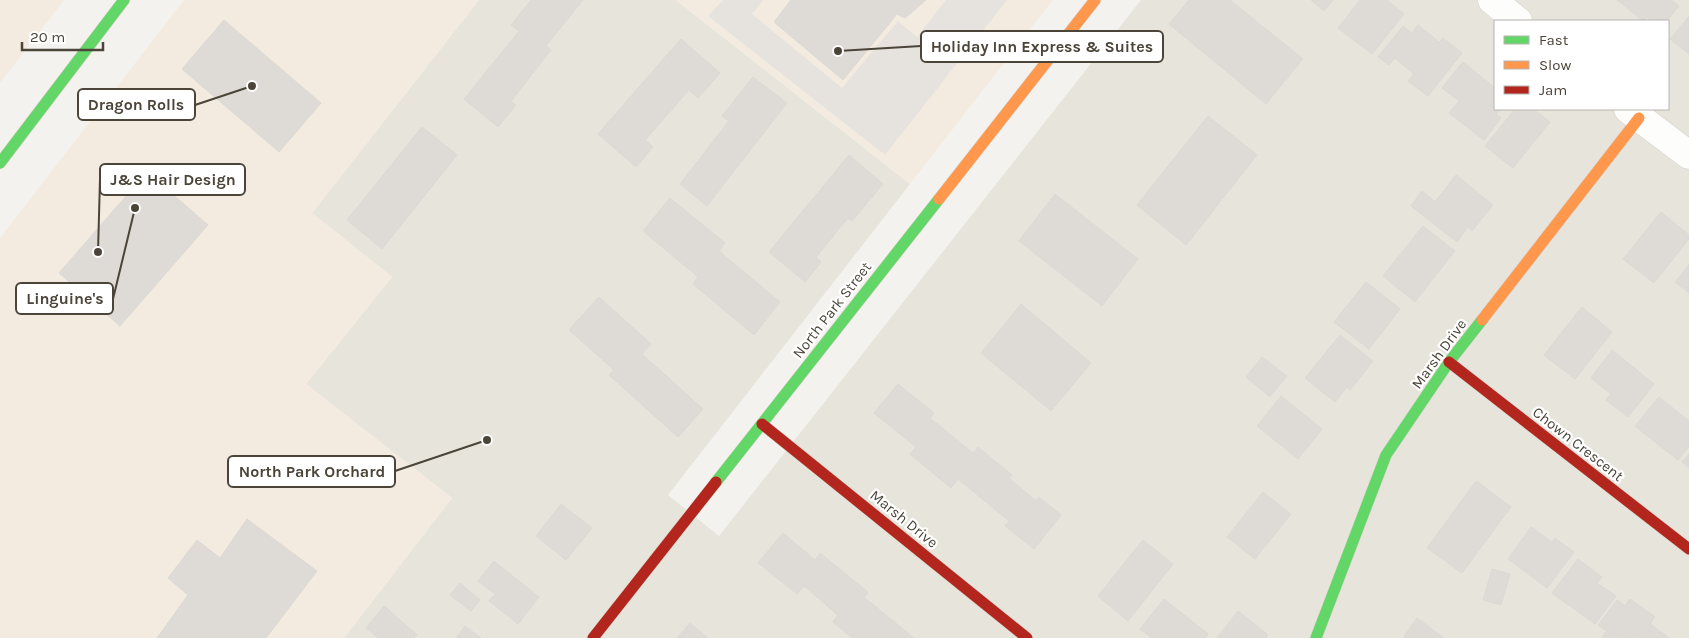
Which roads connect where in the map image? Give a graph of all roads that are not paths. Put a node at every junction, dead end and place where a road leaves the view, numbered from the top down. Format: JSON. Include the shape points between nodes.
{"nodes":[{"id":1,"x":124,"y":0,"type":"edge"},
{"id":2,"x":1095,"y":0,"type":"edge"},
{"id":3,"x":1492,"y":0,"type":"edge"},
{"id":4,"x":1517,"y":20,"type":"edge"},
{"id":5,"x":1633,"y":113,"type":"edge"},
{"id":6,"x":1689,"y":155,"type":"edge"},
{"id":7,"x":0,"y":163,"type":"edge"},
{"id":8,"x":1449,"y":362,"type":"junction"},
{"id":9,"x":762,"y":424,"type":"junction"},
{"id":10,"x":1689,"y":549,"type":"edge"},
{"id":11,"x":593,"y":638,"type":"edge"},
{"id":12,"x":1028,"y":638,"type":"edge"},
{"id":13,"x":1316,"y":638,"type":"edge"}],
"edges":[{"from":1,"to":7,"type":"street"},
{"from":2,"to":9,"type":"street","name":"North Park Street"},
{"from":3,"to":4,"type":"street"},
{"from":5,"to":6,"type":"street"},
{"from":5,"to":8,"type":"street","name":"Marsh Drive"},
{"from":8,"to":10,"type":"street","name":"Chown Crescent"},
{"from":8,"to":13,"type":"street","name":"Marsh Drive","via":[[1386,455]]},
{"from":9,"to":11,"type":"street","name":"North Park Street"},
{"from":9,"to":12,"type":"street","name":"Marsh Drive"}]}
